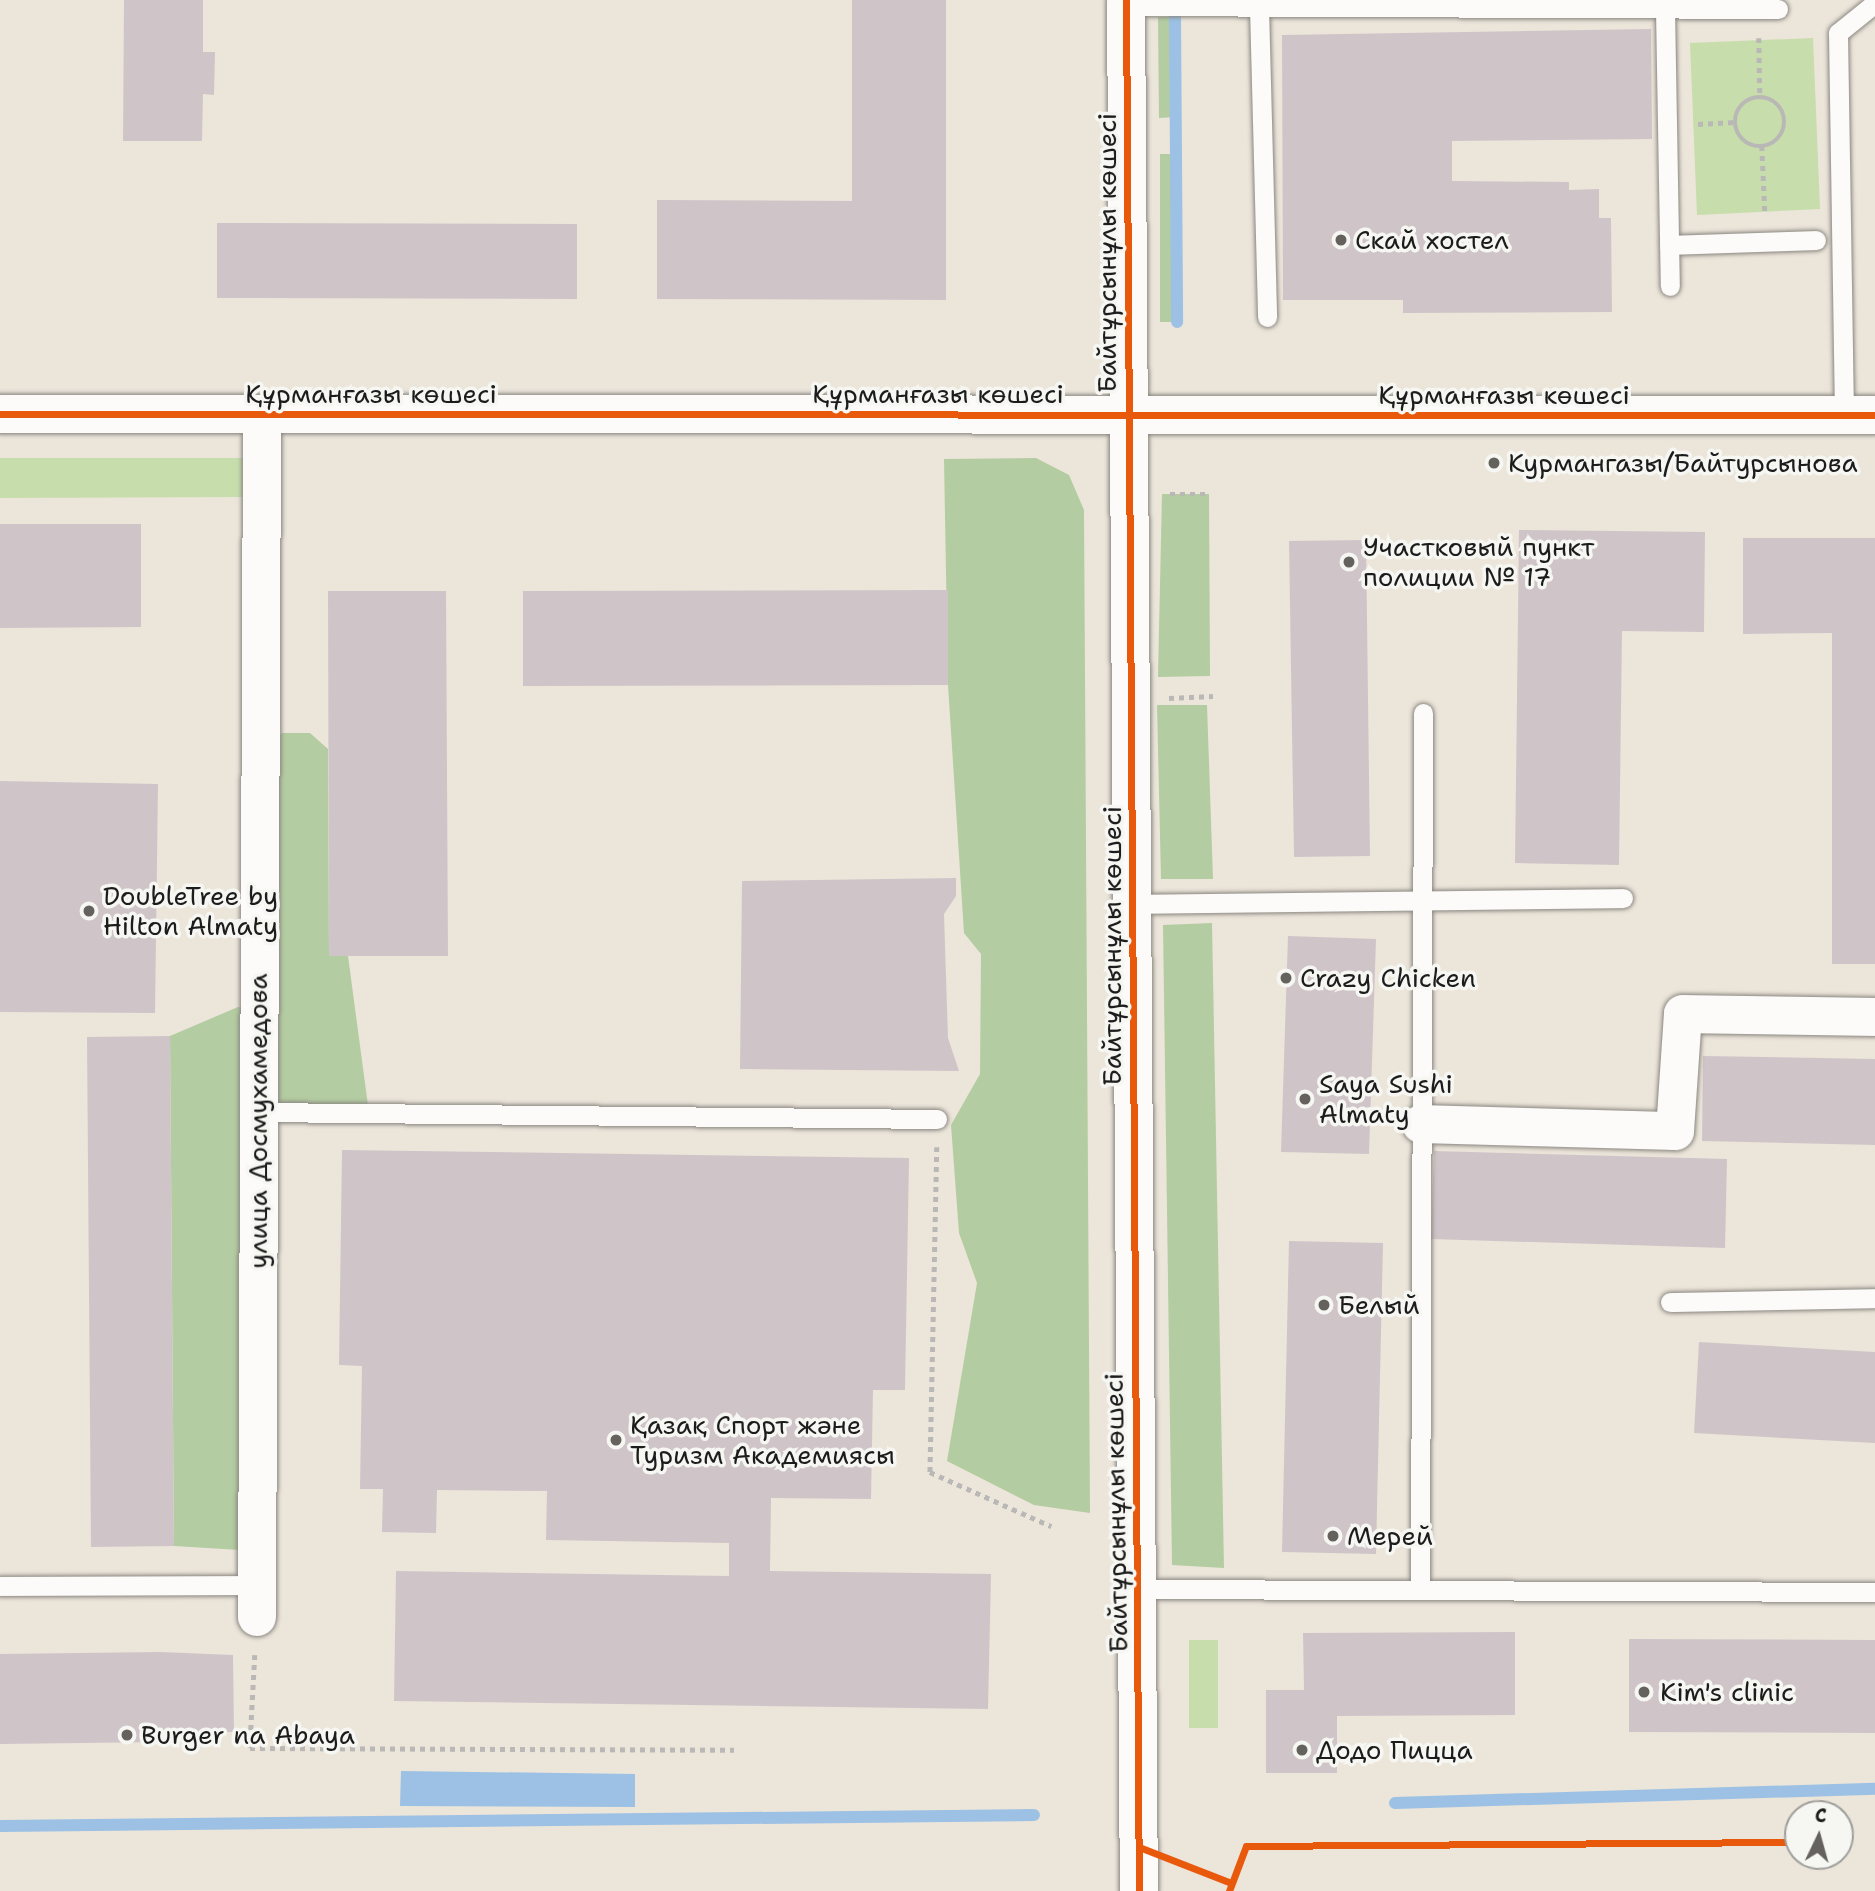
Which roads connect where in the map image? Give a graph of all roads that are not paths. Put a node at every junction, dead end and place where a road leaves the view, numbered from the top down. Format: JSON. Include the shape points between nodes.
{"nodes":[{"id":1,"x":1126,"y":3,"type":"edge"},
{"id":2,"x":1875,"y":3,"type":"edge"},
{"id":3,"x":1259,"y":7,"type":"junction"},
{"id":4,"x":1665,"y":9,"type":"junction"},
{"id":5,"x":1778,"y":9,"type":"dead end"},
{"id":6,"x":1816,"y":240,"type":"dead end"},
{"id":7,"x":1669,"y":245,"type":"junction"},
{"id":8,"x":1670,"y":285,"type":"dead end"},
{"id":9,"x":1267,"y":317,"type":"dead end"},
{"id":10,"x":0,"y":414,"type":"edge"},
{"id":11,"x":262,"y":415,"type":"junction"},
{"id":12,"x":1129,"y":415,"type":"junction"},
{"id":13,"x":1860,"y":415,"type":"edge"},
{"id":14,"x":1423,"y":713,"type":"dead end"},
{"id":15,"x":1623,"y":898,"type":"dead end"},
{"id":16,"x":1421,"y":899,"type":"junction"},
{"id":17,"x":1133,"y":904,"type":"junction"},
{"id":18,"x":1875,"y":1017,"type":"edge"},
{"id":19,"x":258,"y":1112,"type":"junction"},
{"id":20,"x":937,"y":1119,"type":"road end"},
{"id":21,"x":1421,"y":1124,"type":"junction"},
{"id":22,"x":1875,"y":1298,"type":"edge"},
{"id":23,"x":1670,"y":1302,"type":"dead end"},
{"id":24,"x":0,"y":1586,"type":"edge"},
{"id":25,"x":1420,"y":1588,"type":"junction"},
{"id":26,"x":1137,"y":1589,"type":"junction"},
{"id":27,"x":1875,"y":1592,"type":"edge"},
{"id":28,"x":256,"y":1601,"type":"joint"},
{"id":29,"x":1139,"y":1891,"type":"edge"}],
"edges":[{"from":1,"to":3,"type":"lane"},
{"from":1,"to":12,"type":"street","name":"Байтұрсынұлы көшесі"},
{"from":2,"to":13,"type":"lane","via":[[1838,33]]},
{"from":3,"to":4,"type":"lane"},
{"from":3,"to":9,"type":"lane"},
{"from":4,"to":5,"type":"lane"},
{"from":4,"to":7,"type":"lane"},
{"from":6,"to":7,"type":"lane"},
{"from":7,"to":8,"type":"lane"},
{"from":10,"to":11,"type":"street","name":"Құрманғазы көшесі"},
{"from":11,"to":12,"type":"street","name":"Құрманғазы көшесі"},
{"from":11,"to":19,"type":"street","name":"улица Досмухамедова"},
{"from":12,"to":13,"type":"street","name":"Құрманғазы көшесі"},
{"from":12,"to":17,"type":"street","name":"Байтұрсынұлы көшесі"},
{"from":14,"to":16,"type":"lane"},
{"from":15,"to":16,"type":"lane"},
{"from":16,"to":17,"type":"lane"},
{"from":16,"to":21,"type":"lane"},
{"from":17,"to":26,"type":"street","name":"Байтұрсынұлы көшесі"},
{"from":18,"to":21,"type":"street","via":[[1683,1014],[1675,1131]]},
{"from":19,"to":20,"type":"lane"},
{"from":19,"to":28,"type":"street","name":"улица Досмухамедова"},
{"from":21,"to":25,"type":"lane"},
{"from":22,"to":23,"type":"lane"},
{"from":24,"to":28,"type":"lane"},
{"from":25,"to":26,"type":"lane"},
{"from":25,"to":27,"type":"lane"},
{"from":26,"to":29,"type":"street","name":"Байтұрсынұлы көшесі"}]}
